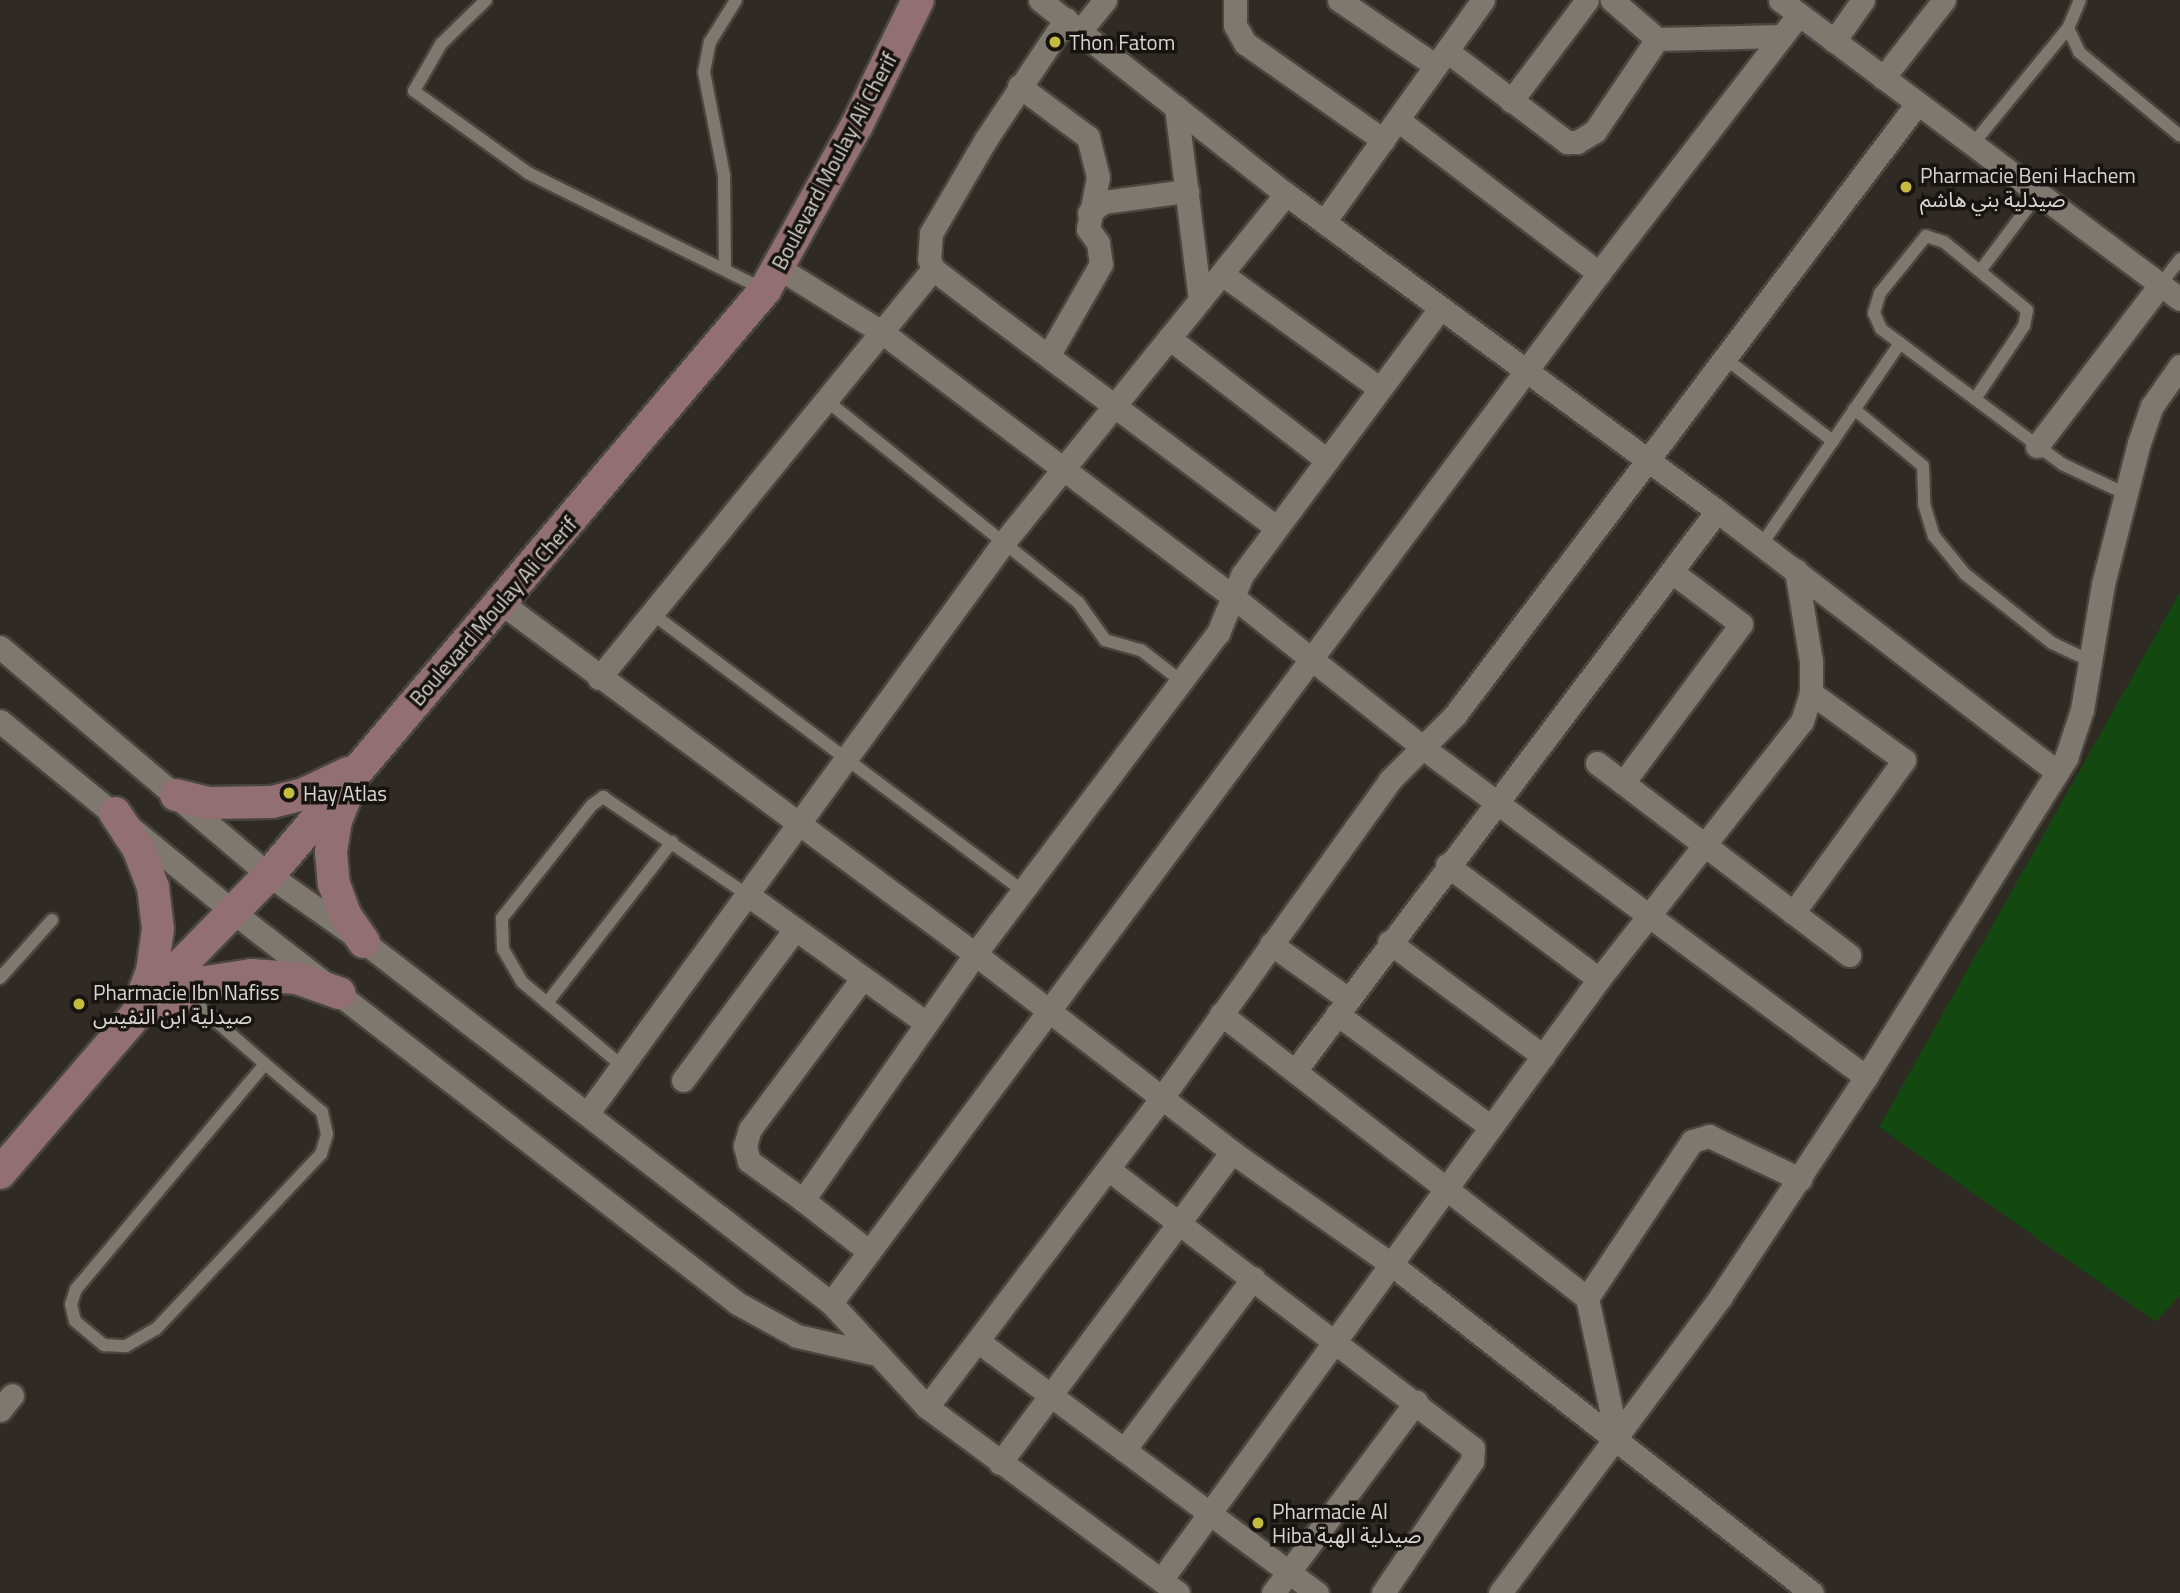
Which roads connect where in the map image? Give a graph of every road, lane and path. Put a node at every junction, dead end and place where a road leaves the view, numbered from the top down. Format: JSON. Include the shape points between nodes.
{"nodes":[{"id":1,"x":486,"y":0,"type":"edge"},
{"id":2,"x":736,"y":0,"type":"edge"},
{"id":3,"x":918,"y":0,"type":"edge"},
{"id":4,"x":1040,"y":0,"type":"edge"},
{"id":5,"x":1105,"y":0,"type":"edge"},
{"id":6,"x":1235,"y":0,"type":"edge"},
{"id":7,"x":1339,"y":0,"type":"edge"},
{"id":8,"x":1483,"y":0,"type":"edge"},
{"id":9,"x":1587,"y":0,"type":"edge"},
{"id":10,"x":1612,"y":0,"type":"edge"},
{"id":11,"x":1780,"y":0,"type":"edge"},
{"id":12,"x":1863,"y":0,"type":"edge"},
{"id":13,"x":1944,"y":0,"type":"edge"},
{"id":14,"x":2080,"y":0,"type":"edge"},
{"id":15,"x":1799,"y":14,"type":"junction"},
{"id":16,"x":1073,"y":25,"type":"junction"},
{"id":17,"x":2068,"y":28,"type":"junction"},
{"id":18,"x":1782,"y":36,"type":"junction"},
{"id":19,"x":1657,"y":39,"type":"junction"},
{"id":20,"x":1834,"y":41,"type":"junction"},
{"id":21,"x":1442,"y":58,"type":"junction"},
{"id":22,"x":1883,"y":78,"type":"junction"},
{"id":23,"x":1019,"y":86,"type":"junction"},
{"id":24,"x":1511,"y":101,"type":"junction"},
{"id":25,"x":1917,"y":104,"type":"junction"},
{"id":26,"x":1176,"y":107,"type":"junction"},
{"id":27,"x":1398,"y":120,"type":"junction"},
{"id":28,"x":2180,"y":136,"type":"edge"},
{"id":29,"x":1383,"y":140,"type":"junction"},
{"id":30,"x":1972,"y":145,"type":"junction"},
{"id":31,"x":1186,"y":191,"type":"junction"},
{"id":32,"x":1286,"y":194,"type":"junction"},
{"id":33,"x":2038,"y":194,"type":"junction"},
{"id":34,"x":1089,"y":213,"type":"junction"},
{"id":35,"x":1324,"y":222,"type":"junction"},
{"id":36,"x":2180,"y":259,"type":"edge"},
{"id":37,"x":725,"y":269,"type":"junction"},
{"id":38,"x":933,"y":269,"type":"junction"},
{"id":39,"x":1980,"y":271,"type":"junction"},
{"id":40,"x":1599,"y":273,"type":"junction"},
{"id":41,"x":1222,"y":274,"type":"junction"},
{"id":42,"x":772,"y":279,"type":"junction"},
{"id":43,"x":2160,"y":285,"type":"junction"},
{"id":44,"x":2180,"y":299,"type":"edge"},
{"id":45,"x":1200,"y":300,"type":"junction"},
{"id":46,"x":1440,"y":307,"type":"junction"},
{"id":47,"x":883,"y":333,"type":"junction"},
{"id":48,"x":1169,"y":338,"type":"junction"},
{"id":49,"x":1900,"y":343,"type":"junction"},
{"id":50,"x":1048,"y":356,"type":"junction"},
{"id":51,"x":1726,"y":359,"type":"junction"},
{"id":52,"x":2180,"y":366,"type":"edge"},
{"id":53,"x":1527,"y":369,"type":"junction"},
{"id":54,"x":1380,"y":388,"type":"junction"},
{"id":55,"x":1975,"y":399,"type":"junction"},
{"id":56,"x":827,"y":401,"type":"junction"},
{"id":57,"x":1113,"y":406,"type":"junction"},
{"id":58,"x":1854,"y":410,"type":"junction"},
{"id":59,"x":1833,"y":441,"type":"junction"},
{"id":60,"x":2037,"y":446,"type":"junction"},
{"id":61,"x":1327,"y":460,"type":"junction"},
{"id":62,"x":1650,"y":462,"type":"junction"},
{"id":63,"x":1062,"y":469,"type":"junction"},
{"id":64,"x":2126,"y":494,"type":"junction"},
{"id":65,"x":1717,"y":511,"type":"junction"},
{"id":66,"x":1276,"y":527,"type":"junction"},
{"id":67,"x":1004,"y":542,"type":"junction"},
{"id":68,"x":1762,"y":544,"type":"junction"},
{"id":69,"x":1796,"y":570,"type":"junction"},
{"id":70,"x":1672,"y":572,"type":"junction"},
{"id":71,"x":1233,"y":597,"type":"junction"},
{"id":72,"x":500,"y":602,"type":"junction"},
{"id":73,"x":650,"y":612,"type":"junction"},
{"id":74,"x":0,"y":647,"type":"edge"},
{"id":75,"x":1310,"y":660,"type":"junction"},
{"id":76,"x":2090,"y":661,"type":"junction"},
{"id":77,"x":599,"y":678,"type":"junction"},
{"id":78,"x":1181,"y":681,"type":"junction"},
{"id":79,"x":1811,"y":693,"type":"junction"},
{"id":80,"x":0,"y":721,"type":"edge"},
{"id":81,"x":1422,"y":747,"type":"junction"},
{"id":82,"x":847,"y":757,"type":"junction"},
{"id":83,"x":1597,"y":763,"type":"dead end"},
{"id":84,"x":361,"y":765,"type":"junction"},
{"id":85,"x":2057,"y":772,"type":"junction"},
{"id":86,"x":1623,"y":783,"type":"junction"},
{"id":87,"x":176,"y":795,"type":"junction"},
{"id":88,"x":1499,"y":803,"type":"junction"},
{"id":89,"x":115,"y":813,"type":"junction"},
{"id":90,"x":797,"y":825,"type":"junction"},
{"id":91,"x":672,"y":842,"type":"junction"},
{"id":92,"x":1707,"y":847,"type":"junction"},
{"id":93,"x":1447,"y":865,"type":"junction"},
{"id":94,"x":268,"y":875,"type":"junction"},
{"id":95,"x":1023,"y":891,"type":"junction"},
{"id":96,"x":748,"y":895,"type":"junction"},
{"id":97,"x":233,"y":912,"type":"junction"},
{"id":98,"x":1793,"y":913,"type":"junction"},
{"id":99,"x":1652,"y":916,"type":"junction"},
{"id":100,"x":52,"y":919,"type":"dead end"},
{"id":101,"x":795,"y":929,"type":"junction"},
{"id":102,"x":363,"y":942,"type":"junction"},
{"id":103,"x":1389,"y":942,"type":"junction"},
{"id":104,"x":1271,"y":944,"type":"junction"},
{"id":105,"x":975,"y":954,"type":"junction"},
{"id":106,"x":1849,"y":956,"type":"dead end"},
{"id":107,"x":0,"y":978,"type":"edge"},
{"id":108,"x":1600,"y":979,"type":"junction"},
{"id":109,"x":861,"y":980,"type":"junction"},
{"id":110,"x":175,"y":986,"type":"junction"},
{"id":111,"x":339,"y":993,"type":"junction"},
{"id":112,"x":547,"y":1003,"type":"junction"},
{"id":113,"x":1343,"y":1006,"type":"junction"},
{"id":114,"x":1049,"y":1010,"type":"junction"},
{"id":115,"x":1221,"y":1014,"type":"junction"},
{"id":116,"x":926,"y":1023,"type":"junction"},
{"id":117,"x":120,"y":1036,"type":"junction"},
{"id":118,"x":1543,"y":1056,"type":"junction"},
{"id":119,"x":265,"y":1064,"type":"junction"},
{"id":120,"x":621,"y":1065,"type":"junction"},
{"id":121,"x":1295,"y":1072,"type":"junction"},
{"id":122,"x":1866,"y":1077,"type":"junction"},
{"id":123,"x":683,"y":1080,"type":"dead end"},
{"id":124,"x":1161,"y":1099,"type":"junction"},
{"id":125,"x":587,"y":1114,"type":"junction"},
{"id":126,"x":1491,"y":1127,"type":"junction"},
{"id":127,"x":1232,"y":1152,"type":"junction"},
{"id":128,"x":1108,"y":1169,"type":"junction"},
{"id":129,"x":0,"y":1173,"type":"edge"},
{"id":130,"x":1800,"y":1180,"type":"junction"},
{"id":131,"x":1446,"y":1189,"type":"junction"},
{"id":132,"x":803,"y":1200,"type":"junction"},
{"id":133,"x":1179,"y":1223,"type":"junction"},
{"id":134,"x":867,"y":1250,"type":"junction"},
{"id":135,"x":1391,"y":1264,"type":"junction"},
{"id":136,"x":1253,"y":1278,"type":"junction"},
{"id":137,"x":1587,"y":1298,"type":"junction"},
{"id":138,"x":831,"y":1303,"type":"junction"},
{"id":139,"x":1334,"y":1340,"type":"junction"},
{"id":140,"x":979,"y":1342,"type":"junction"},
{"id":141,"x":872,"y":1353,"type":"junction"},
{"id":142,"x":1051,"y":1395,"type":"junction"},
{"id":143,"x":1416,"y":1402,"type":"junction"},
{"id":144,"x":927,"y":1407,"type":"junction"},
{"id":145,"x":1617,"y":1438,"type":"junction"},
{"id":146,"x":1124,"y":1450,"type":"junction"},
{"id":147,"x":1000,"y":1463,"type":"junction"},
{"id":148,"x":1209,"y":1514,"type":"junction"},
{"id":149,"x":1288,"y":1572,"type":"junction"},
{"id":150,"x":1170,"y":1587,"type":"edge"},
{"id":151,"x":1273,"y":1593,"type":"edge"},
{"id":152,"x":1317,"y":1593,"type":"edge"},
{"id":153,"x":1383,"y":1593,"type":"edge"},
{"id":154,"x":1500,"y":1593,"type":"edge"},
{"id":155,"x":1812,"y":1593,"type":"edge"}],
"edges":[{"from":1,"to":37,"type":"lane","via":[[441,44],[414,91],[528,173]]},
{"from":2,"to":37,"type":"lane","via":[[710,42],[704,72],[724,175]]},
{"from":3,"to":42,"type":"main road","name":"Boulevard Moulay Ali Cherif"},
{"from":4,"to":16,"type":"street"},
{"from":5,"to":16,"type":"street"},
{"from":6,"to":29,"type":"street","via":[[1235,25],[1245,43]]},
{"from":7,"to":21,"type":"street"},
{"from":8,"to":21,"type":"street"},
{"from":9,"to":24,"type":"street"},
{"from":10,"to":19,"type":"street"},
{"from":11,"to":15,"type":"street"},
{"from":12,"to":20,"type":"street"},
{"from":13,"to":22,"type":"street"},
{"from":14,"to":17,"type":"lane"},
{"from":15,"to":18,"type":"street"},
{"from":15,"to":20,"type":"street"},
{"from":16,"to":23,"type":"street"},
{"from":16,"to":26,"type":"street"},
{"from":17,"to":28,"type":"lane","via":[[2079,52]]},
{"from":17,"to":30,"type":"lane"},
{"from":18,"to":19,"type":"street"},
{"from":18,"to":40,"type":"street"},
{"from":19,"to":24,"type":"street","via":[[1588,138],[1567,142]]},
{"from":20,"to":22,"type":"street"},
{"from":21,"to":24,"type":"street"},
{"from":21,"to":27,"type":"street"},
{"from":22,"to":25,"type":"street"},
{"from":23,"to":34,"type":"street","via":[[1088,137],[1098,177]]},
{"from":23,"to":38,"type":"street","via":[[931,233],[927,246]]},
{"from":25,"to":30,"type":"street"},
{"from":25,"to":51,"type":"street"},
{"from":26,"to":31,"type":"street"},
{"from":26,"to":32,"type":"street"},
{"from":27,"to":29,"type":"street"},
{"from":27,"to":40,"type":"street"},
{"from":29,"to":35,"type":"street"},
{"from":30,"to":33,"type":"street"},
{"from":31,"to":34,"type":"street","via":[[1103,202]]},
{"from":31,"to":45,"type":"street"},
{"from":32,"to":35,"type":"street"},
{"from":32,"to":41,"type":"street"},
{"from":33,"to":39,"type":"lane"},
{"from":33,"to":43,"type":"street"},
{"from":34,"to":50,"type":"street","via":[[1088,229],[1098,243],[1101,264]]},
{"from":35,"to":46,"type":"street"},
{"from":36,"to":43,"type":"lane"},
{"from":37,"to":42,"type":"lane"},
{"from":38,"to":47,"type":"street"},
{"from":38,"to":50,"type":"street"},
{"from":39,"to":49,"type":"lane","via":[[1938,237],[1920,240],[1875,305],[1881,330]]},
{"from":39,"to":55,"type":"lane","via":[[2028,315]]},
{"from":40,"to":53,"type":"street"},
{"from":41,"to":45,"type":"street"},
{"from":41,"to":54,"type":"street"},
{"from":42,"to":47,"type":"street"},
{"from":42,"to":72,"type":"main road","name":"Boulevard Moulay Ali Cherif"},
{"from":43,"to":44,"type":"street"},
{"from":43,"to":60,"type":"street"},
{"from":45,"to":48,"type":"street"},
{"from":46,"to":53,"type":"street"},
{"from":46,"to":54,"type":"street"},
{"from":47,"to":56,"type":"street"},
{"from":47,"to":63,"type":"street"},
{"from":48,"to":57,"type":"street"},
{"from":48,"to":61,"type":"street"},
{"from":49,"to":55,"type":"lane"},
{"from":49,"to":58,"type":"lane"},
{"from":50,"to":57,"type":"street"},
{"from":51,"to":59,"type":"lane"},
{"from":51,"to":62,"type":"street"},
{"from":52,"to":64,"type":"street","via":[[2152,407]]},
{"from":53,"to":62,"type":"street"},
{"from":53,"to":75,"type":"street"},
{"from":54,"to":61,"type":"street"},
{"from":55,"to":60,"type":"lane"},
{"from":56,"to":67,"type":"lane"},
{"from":56,"to":73,"type":"street"},
{"from":57,"to":63,"type":"street"},
{"from":57,"to":66,"type":"street"},
{"from":58,"to":59,"type":"lane"},
{"from":58,"to":76,"type":"lane","via":[[1923,466],[1924,504],[1934,536],[1965,574],[2052,643]]},
{"from":59,"to":68,"type":"lane"},
{"from":60,"to":64,"type":"lane","via":[[2080,474]]},
{"from":61,"to":66,"type":"street"},
{"from":62,"to":65,"type":"street"},
{"from":62,"to":81,"type":"street","via":[[1455,715]]},
{"from":63,"to":67,"type":"street"},
{"from":63,"to":71,"type":"street"},
{"from":64,"to":76,"type":"street"},
{"from":65,"to":68,"type":"street"},
{"from":65,"to":70,"type":"street"},
{"from":66,"to":71,"type":"street"},
{"from":67,"to":78,"type":"lane","via":[[1079,602],[1105,640],[1141,650]]},
{"from":67,"to":82,"type":"street"},
{"from":68,"to":69,"type":"street"},
{"from":69,"to":79,"type":"street","via":[[1811,661]]},
{"from":69,"to":85,"type":"street"},
{"from":70,"to":86,"type":"street","via":[[1741,624]]},
{"from":70,"to":88,"type":"street"},
{"from":71,"to":75,"type":"street"},
{"from":71,"to":78,"type":"street","via":[[1218,633]]},
{"from":72,"to":77,"type":"street"},
{"from":72,"to":84,"type":"main road","name":"Boulevard Moulay Ali Cherif"},
{"from":73,"to":77,"type":"street"},
{"from":73,"to":82,"type":"lane"},
{"from":74,"to":87,"type":"street"},
{"from":75,"to":81,"type":"street"},
{"from":75,"to":114,"type":"street"},
{"from":76,"to":85,"type":"street","via":[[2075,739]]},
{"from":77,"to":90,"type":"street"},
{"from":78,"to":95,"type":"street"},
{"from":79,"to":92,"type":"street","via":[[1789,741]]},
{"from":79,"to":98,"type":"street","via":[[1904,760]]},
{"from":80,"to":89,"type":"street"},
{"from":81,"to":88,"type":"street"},
{"from":81,"to":104,"type":"street","via":[[1390,780]]},
{"from":82,"to":90,"type":"street"},
{"from":82,"to":95,"type":"lane"},
{"from":83,"to":86,"type":"street"},
{"from":84,"to":87,"type":"main road","via":[[334,782],[272,802],[208,803]]},
{"from":84,"to":94,"type":"main road","name":"Boulevard Moulay Ali Cherif"},
{"from":84,"to":102,"type":"main road","via":[[336,820],[331,852],[334,884],[345,915]]},
{"from":85,"to":122,"type":"street"},
{"from":86,"to":92,"type":"street"},
{"from":87,"to":94,"type":"street"},
{"from":88,"to":93,"type":"street"},
{"from":88,"to":99,"type":"street"},
{"from":89,"to":97,"type":"street"},
{"from":89,"to":117,"type":"main road","via":[[146,867],[158,929],[152,971]]},
{"from":90,"to":96,"type":"street"},
{"from":90,"to":105,"type":"street"},
{"from":91,"to":96,"type":"lane"},
{"from":91,"to":112,"type":"lane"},
{"from":91,"to":112,"type":"lane","via":[[603,797],[502,918],[499,930],[512,966]]},
{"from":92,"to":98,"type":"street"},
{"from":92,"to":99,"type":"street"},
{"from":93,"to":103,"type":"street"},
{"from":93,"to":108,"type":"street"},
{"from":94,"to":97,"type":"main road","name":"Boulevard Moulay Ali Cherif"},
{"from":94,"to":102,"type":"street"},
{"from":95,"to":105,"type":"street"},
{"from":96,"to":101,"type":"street"},
{"from":96,"to":120,"type":"street"},
{"from":97,"to":110,"type":"main road","name":"Boulevard Moulay Ali Cherif"},
{"from":97,"to":111,"type":"street"},
{"from":98,"to":106,"type":"street"},
{"from":99,"to":108,"type":"street"},
{"from":99,"to":122,"type":"street"},
{"from":100,"to":107,"type":"lane"},
{"from":101,"to":109,"type":"street"},
{"from":101,"to":123,"type":"street"},
{"from":102,"to":125,"type":"street"},
{"from":103,"to":113,"type":"street"},
{"from":103,"to":118,"type":"street"},
{"from":104,"to":113,"type":"street"},
{"from":104,"to":115,"type":"street"},
{"from":105,"to":114,"type":"street"},
{"from":105,"to":116,"type":"street"},
{"from":108,"to":118,"type":"street"},
{"from":109,"to":116,"type":"street"},
{"from":109,"to":132,"type":"street","via":[[750,1129],[745,1146],[750,1161]]},
{"from":110,"to":111,"type":"main road","via":[[251,975],[296,978]]},
{"from":110,"to":117,"type":"main road","name":"Boulevard Moulay Ali Cherif"},
{"from":110,"to":119,"type":"lane"},
{"from":111,"to":141,"type":"street","via":[[756,1316],[797,1336]]},
{"from":112,"to":120,"type":"lane"},
{"from":113,"to":121,"type":"street"},
{"from":113,"to":126,"type":"street"},
{"from":114,"to":124,"type":"street"},
{"from":114,"to":134,"type":"street"},
{"from":115,"to":121,"type":"street"},
{"from":115,"to":124,"type":"street"},
{"from":116,"to":132,"type":"street"},
{"from":117,"to":129,"type":"main road","name":"Boulevard Moulay Ali Cherif"},
{"from":118,"to":126,"type":"street"},
{"from":119,"to":119,"type":"lane","via":[[76,1289],[71,1304],[75,1321],[104,1345],[126,1346],[156,1329],[321,1153],[327,1134],[321,1112]]},
{"from":120,"to":125,"type":"street"},
{"from":121,"to":131,"type":"street"},
{"from":122,"to":130,"type":"street"},
{"from":124,"to":127,"type":"street"},
{"from":124,"to":128,"type":"street"},
{"from":125,"to":138,"type":"street"},
{"from":126,"to":131,"type":"street"},
{"from":127,"to":133,"type":"street"},
{"from":127,"to":135,"type":"street"},
{"from":128,"to":133,"type":"street"},
{"from":128,"to":140,"type":"street"},
{"from":130,"to":137,"type":"street","via":[[1709,1136],[1692,1141]]},
{"from":130,"to":145,"type":"street","via":[[1679,1357]]},
{"from":131,"to":135,"type":"street"},
{"from":131,"to":137,"type":"street"},
{"from":132,"to":134,"type":"street"},
{"from":133,"to":136,"type":"street"},
{"from":133,"to":142,"type":"street"},
{"from":134,"to":138,"type":"street"},
{"from":135,"to":139,"type":"street"},
{"from":135,"to":145,"type":"street"},
{"from":136,"to":139,"type":"street"},
{"from":136,"to":146,"type":"street"},
{"from":137,"to":145,"type":"street"},
{"from":138,"to":141,"type":"street"},
{"from":139,"to":143,"type":"street"},
{"from":139,"to":148,"type":"street"},
{"from":140,"to":142,"type":"street"},
{"from":140,"to":144,"type":"street"},
{"from":141,"to":144,"type":"street"},
{"from":142,"to":146,"type":"street"},
{"from":142,"to":147,"type":"street"},
{"from":143,"to":149,"type":"street"},
{"from":143,"to":153,"type":"street","via":[[1468,1441],[1474,1454]]},
{"from":144,"to":147,"type":"street"},
{"from":145,"to":154,"type":"street"},
{"from":145,"to":155,"type":"street"},
{"from":146,"to":148,"type":"street"},
{"from":147,"to":150,"type":"street"},
{"from":148,"to":149,"type":"street"},
{"from":148,"to":150,"type":"street"},
{"from":149,"to":151,"type":"street"},
{"from":149,"to":152,"type":"street"}]}
